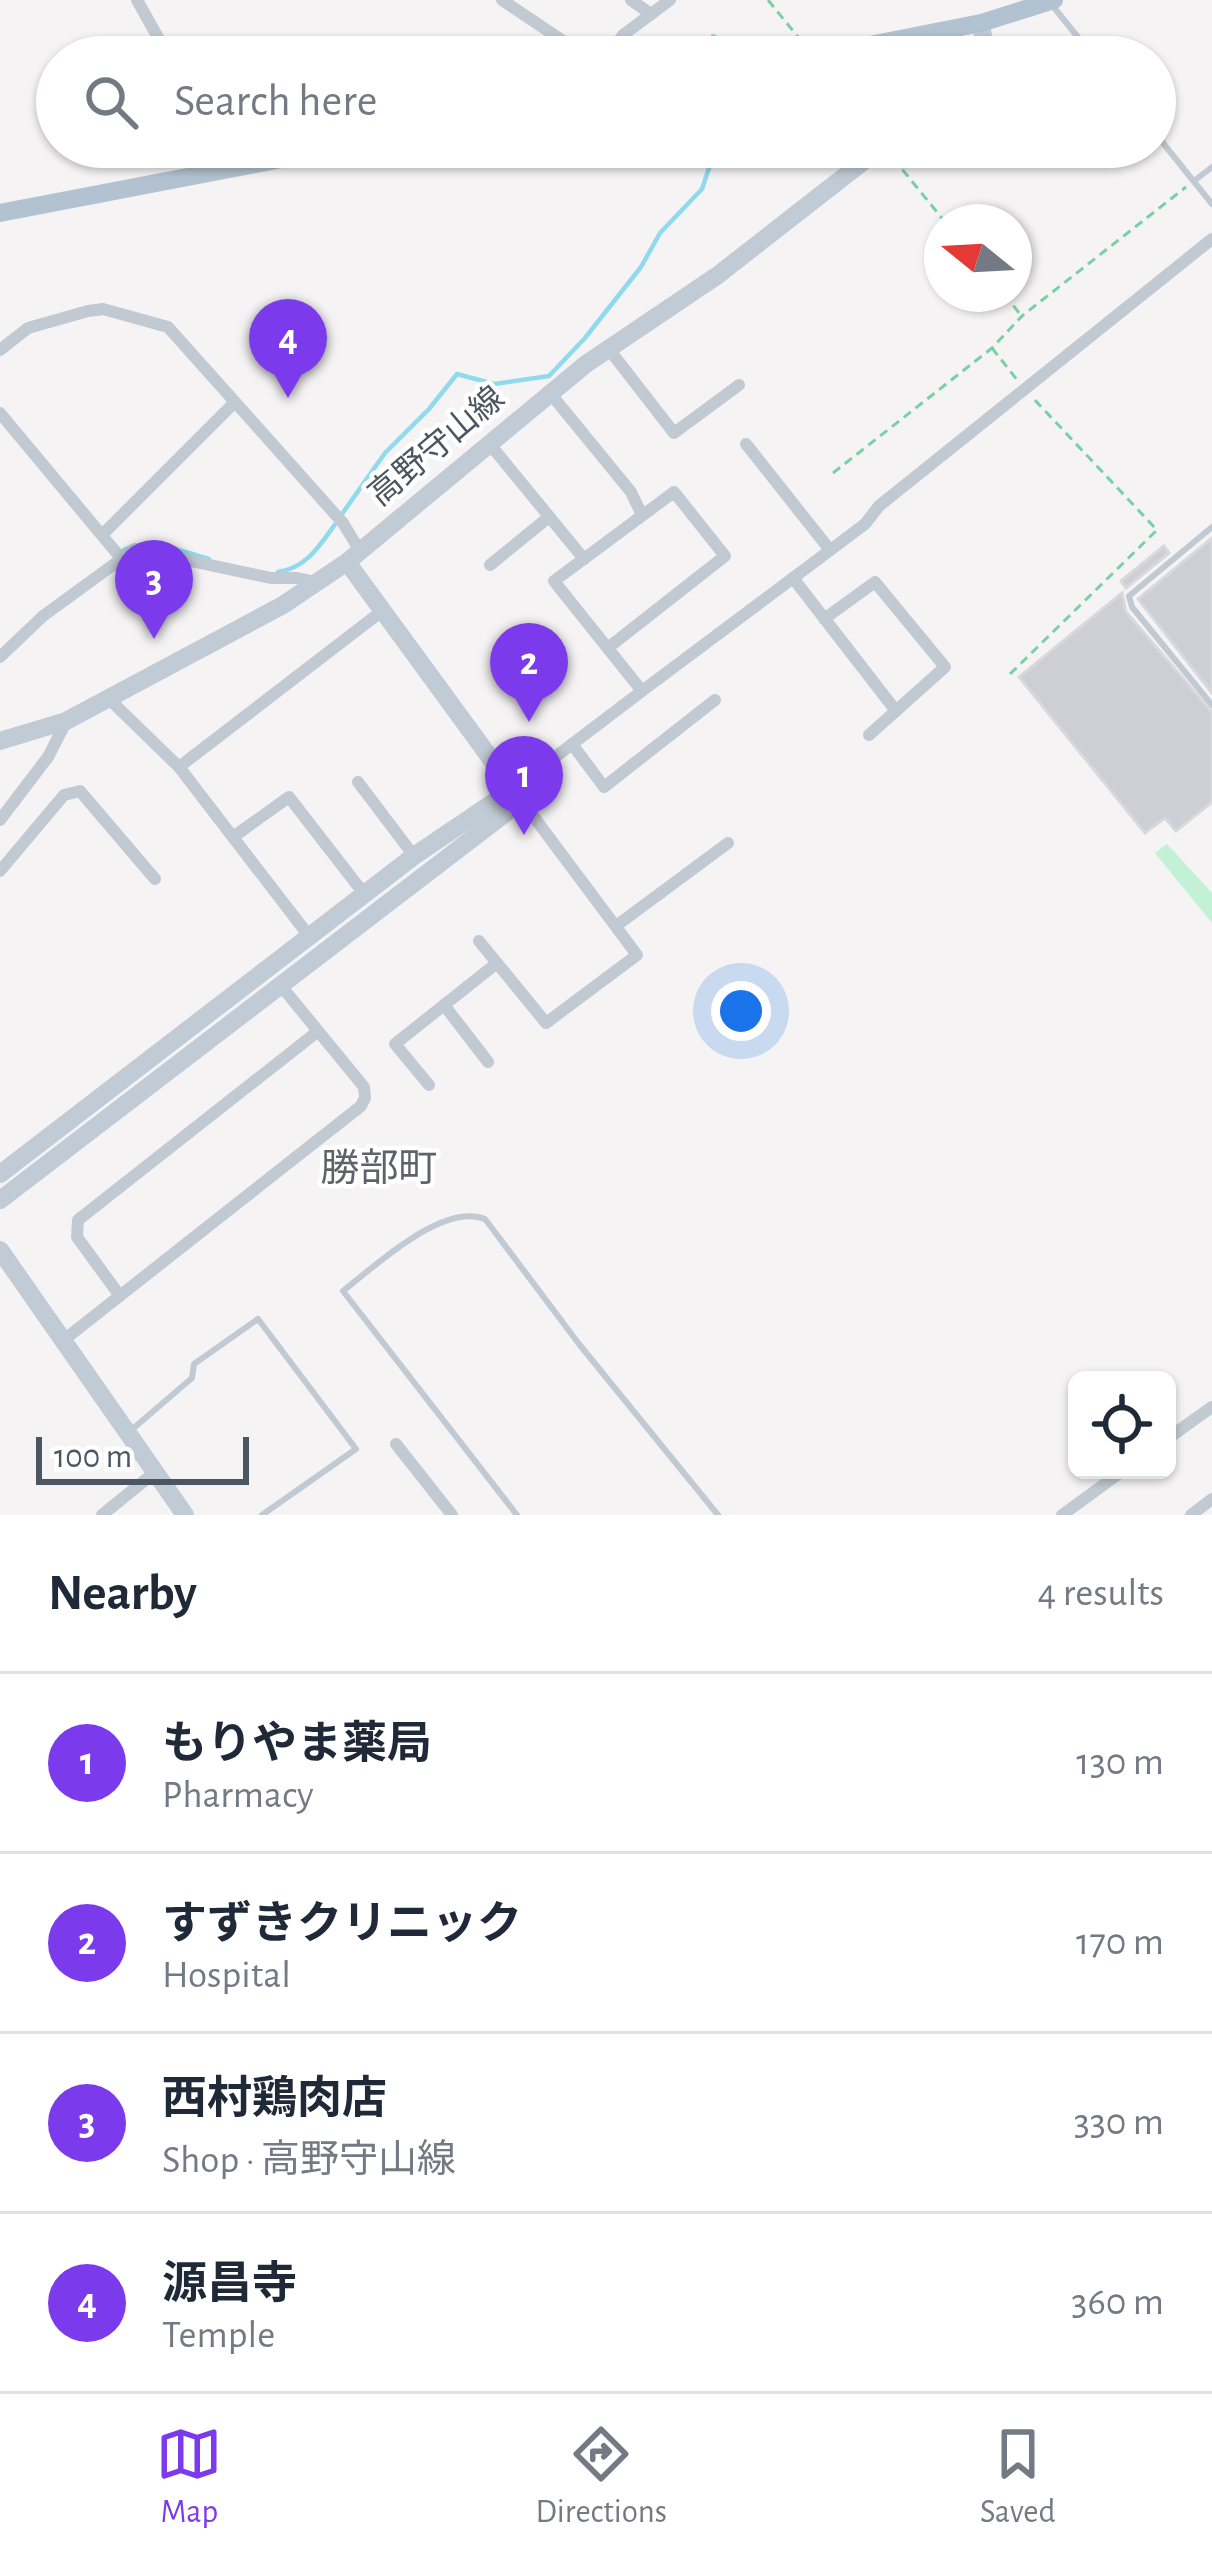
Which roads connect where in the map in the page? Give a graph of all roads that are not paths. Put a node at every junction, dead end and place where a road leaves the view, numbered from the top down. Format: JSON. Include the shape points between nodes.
{"nodes":[{"id":1,"x":137,"y":0,"type":"edge"},
{"id":2,"x":502,"y":0,"type":"edge"},
{"id":3,"x":631,"y":0,"type":"edge"},
{"id":4,"x":670,"y":0,"type":"edge"},
{"id":5,"x":1052,"y":1,"type":"edge"},
{"id":6,"x":651,"y":14,"type":"junction"},
{"id":7,"x":982,"y":23,"type":"junction"},
{"id":8,"x":157,"y":36,"type":"edge"},
{"id":9,"x":556,"y":36,"type":"edge"},
{"id":10,"x":622,"y":36,"type":"edge"},
{"id":11,"x":915,"y":36,"type":"edge"},
{"id":12,"x":983,"y":36,"type":"edge"},
{"id":13,"x":1078,"y":36,"type":"edge"},
{"id":14,"x":1176,"y":160,"type":"edge"},
{"id":15,"x":1212,"y":166,"type":"edge"},
{"id":16,"x":193,"y":168,"type":"edge"},
{"id":17,"x":235,"y":168,"type":"edge"},
{"id":18,"x":856,"y":168,"type":"edge"},
{"id":19,"x":194,"y":176,"type":"junction"},
{"id":20,"x":1193,"y":181,"type":"junction"},
{"id":21,"x":1212,"y":205,"type":"edge"},
{"id":22,"x":0,"y":213,"type":"edge"},
{"id":23,"x":1212,"y":239,"type":"edge"},
{"id":24,"x":608,"y":348,"type":"junction"},
{"id":25,"x":0,"y":350,"type":"edge"},
{"id":26,"x":739,"y":386,"type":"dead end"},
{"id":27,"x":550,"y":393,"type":"junction"},
{"id":28,"x":235,"y":402,"type":"junction"},
{"id":29,"x":0,"y":413,"type":"edge"},
{"id":30,"x":488,"y":442,"type":"junction"},
{"id":31,"x":746,"y":444,"type":"dead end"},
{"id":32,"x":642,"y":515,"type":"junction"},
{"id":33,"x":549,"y":517,"type":"junction"},
{"id":34,"x":1212,"y":526,"type":"edge"},
{"id":35,"x":102,"y":535,"type":"junction"},
{"id":36,"x":830,"y":550,"type":"junction"},
{"id":37,"x":116,"y":553,"type":"junction"},
{"id":38,"x":353,"y":556,"type":"junction"},
{"id":39,"x":584,"y":559,"type":"junction"},
{"id":40,"x":490,"y":565,"type":"dead end"},
{"id":41,"x":793,"y":578,"type":"junction"},
{"id":42,"x":317,"y":583,"type":"junction"},
{"id":43,"x":382,"y":611,"type":"junction"},
{"id":44,"x":824,"y":619,"type":"junction"},
{"id":45,"x":609,"y":647,"type":"junction"},
{"id":46,"x":0,"y":657,"type":"edge"},
{"id":47,"x":642,"y":691,"type":"junction"},
{"id":48,"x":108,"y":698,"type":"junction"},
{"id":49,"x":715,"y":700,"type":"dead end"},
{"id":50,"x":1212,"y":705,"type":"edge"},
{"id":51,"x":896,"y":711,"type":"junction"},
{"id":52,"x":66,"y":721,"type":"junction"},
{"id":53,"x":868,"y":735,"type":"dead end"},
{"id":54,"x":0,"y":741,"type":"edge"},
{"id":55,"x":572,"y":745,"type":"junction"},
{"id":56,"x":178,"y":767,"type":"junction"},
{"id":57,"x":358,"y":782,"type":"dead end"},
{"id":58,"x":513,"y":789,"type":"junction"},
{"id":59,"x":0,"y":820,"type":"edge"},
{"id":60,"x":232,"y":837,"type":"junction"},
{"id":61,"x":728,"y":843,"type":"dead end"},
{"id":62,"x":414,"y":856,"type":"junction"},
{"id":63,"x":0,"y":872,"type":"edge"},
{"id":64,"x":154,"y":879,"type":"dead end"},
{"id":65,"x":364,"y":895,"type":"junction"},
{"id":66,"x":616,"y":926,"type":"junction"},
{"id":67,"x":304,"y":940,"type":"junction"},
{"id":68,"x":479,"y":941,"type":"dead end"},
{"id":69,"x":314,"y":963,"type":"junction"},
{"id":70,"x":497,"y":963,"type":"junction"},
{"id":71,"x":282,"y":987,"type":"junction"},
{"id":72,"x":444,"y":1005,"type":"junction"},
{"id":73,"x":317,"y":1032,"type":"junction"},
{"id":74,"x":488,"y":1062,"type":"dead end"},
{"id":75,"x":429,"y":1085,"type":"dead end"},
{"id":76,"x":0,"y":1174,"type":"edge"},
{"id":77,"x":0,"y":1200,"type":"edge"},
{"id":78,"x":0,"y":1250,"type":"edge"},
{"id":79,"x":120,"y":1295,"type":"junction"},
{"id":80,"x":65,"y":1339,"type":"junction"},
{"id":81,"x":1212,"y":1407,"type":"edge"},
{"id":82,"x":128,"y":1433,"type":"junction"},
{"id":83,"x":1176,"y":1433,"type":"edge"},
{"id":84,"x":396,"y":1444,"type":"dead end"},
{"id":85,"x":154,"y":1473,"type":"junction"},
{"id":86,"x":1112,"y":1479,"type":"edge"},
{"id":87,"x":1212,"y":1498,"type":"edge"},
{"id":88,"x":102,"y":1515,"type":"edge"},
{"id":89,"x":185,"y":1515,"type":"edge"},
{"id":90,"x":262,"y":1515,"type":"edge"},
{"id":91,"x":452,"y":1515,"type":"edge"},
{"id":92,"x":517,"y":1515,"type":"edge"},
{"id":93,"x":718,"y":1515,"type":"edge"},
{"id":94,"x":1062,"y":1515,"type":"edge"},
{"id":95,"x":1191,"y":1515,"type":"edge"}],
"edges":[{"from":1,"to":8,"type":"street"},
{"from":2,"to":9,"type":"street"},
{"from":3,"to":6,"type":"street"},
{"from":4,"to":6,"type":"street"},
{"from":5,"to":7,"type":"main road"},
{"from":5,"to":13,"type":"lane"},
{"from":6,"to":10,"type":"street"},
{"from":7,"to":11,"type":"main road"},
{"from":7,"to":12,"type":"street"},
{"from":14,"to":20,"type":"lane"},
{"from":15,"to":20,"type":"lane"},
{"from":16,"to":19,"type":"street"},
{"from":17,"to":19,"type":"main road"},
{"from":18,"to":24,"type":"street","name":"高野守山線"},
{"from":19,"to":22,"type":"main road"},
{"from":20,"to":21,"type":"lane"},
{"from":23,"to":36,"type":"street"},
{"from":24,"to":26,"type":"street","via":[[674,433]]},
{"from":24,"to":27,"type":"street","name":"高野守山線"},
{"from":25,"to":28,"type":"street","via":[[43,321],[103,309],[168,327]]},
{"from":27,"to":30,"type":"street","name":"高野守山線"},
{"from":27,"to":32,"type":"street"},
{"from":28,"to":35,"type":"street"},
{"from":28,"to":38,"type":"street","via":[[343,523]]},
{"from":29,"to":35,"type":"street"},
{"from":30,"to":33,"type":"street"},
{"from":30,"to":38,"type":"street","name":"高野守山線"},
{"from":31,"to":36,"type":"street"},
{"from":32,"to":39,"type":"street"},
{"from":32,"to":45,"type":"street","via":[[674,492],[724,556]]},
{"from":33,"to":39,"type":"street"},
{"from":33,"to":40,"type":"street"},
{"from":34,"to":50,"type":"lane","via":[[1129,596]]},
{"from":35,"to":37,"type":"street"},
{"from":36,"to":41,"type":"street"},
{"from":37,"to":42,"type":"street","via":[[148,550]]},
{"from":37,"to":46,"type":"street"},
{"from":38,"to":42,"type":"street","name":"高野守山線"},
{"from":38,"to":43,"type":"street"},
{"from":39,"to":45,"type":"street","via":[[554,581]]},
{"from":41,"to":44,"type":"street"},
{"from":41,"to":47,"type":"street"},
{"from":42,"to":48,"type":"street","name":"高野守山線"},
{"from":43,"to":56,"type":"street"},
{"from":43,"to":58,"type":"street"},
{"from":44,"to":51,"type":"street"},
{"from":44,"to":51,"type":"street","via":[[875,582],[945,667]]},
{"from":45,"to":47,"type":"street"},
{"from":47,"to":55,"type":"street"},
{"from":48,"to":52,"type":"street","name":"高野守山線"},
{"from":48,"to":56,"type":"street"},
{"from":49,"to":55,"type":"street","via":[[604,787]]},
{"from":51,"to":53,"type":"street"},
{"from":52,"to":54,"type":"street","name":"高野守山線"},
{"from":52,"to":59,"type":"street"},
{"from":55,"to":58,"type":"street"},
{"from":56,"to":60,"type":"street"},
{"from":57,"to":62,"type":"street"},
{"from":58,"to":62,"type":"street"},
{"from":58,"to":66,"type":"street"},
{"from":58,"to":69,"type":"street","via":[[507,812]]},
{"from":60,"to":65,"type":"street","via":[[289,797]]},
{"from":60,"to":67,"type":"street"},
{"from":61,"to":66,"type":"street"},
{"from":62,"to":65,"type":"street"},
{"from":63,"to":64,"type":"street","via":[[64,795],[80,791]]},
{"from":65,"to":67,"type":"street"},
{"from":66,"to":70,"type":"street","via":[[637,955],[546,1023]]},
{"from":67,"to":69,"type":"street"},
{"from":67,"to":76,"type":"street"},
{"from":68,"to":70,"type":"street"},
{"from":69,"to":71,"type":"street"},
{"from":70,"to":72,"type":"street"},
{"from":71,"to":73,"type":"street"},
{"from":71,"to":77,"type":"street"},
{"from":72,"to":74,"type":"street"},
{"from":72,"to":75,"type":"street","via":[[395,1043]]},
{"from":73,"to":79,"type":"street","via":[[78,1220],[77,1237]]},
{"from":73,"to":79,"type":"street","via":[[364,1087],[361,1106]]},
{"from":78,"to":80,"type":"street"},
{"from":79,"to":80,"type":"street"},
{"from":80,"to":82,"type":"street"},
{"from":81,"to":83,"type":"street"},
{"from":82,"to":85,"type":"street"},
{"from":82,"to":90,"type":"lane","via":[[192,1378],[194,1364],[257,1319],[356,1449]]},
{"from":84,"to":91,"type":"street"},
{"from":85,"to":88,"type":"street"},
{"from":85,"to":89,"type":"street"},
{"from":86,"to":94,"type":"street"},
{"from":87,"to":95,"type":"street"},
{"from":92,"to":93,"type":"lane","via":[[344,1291],[408,1240],[472,1214],[485,1219]]}]}
